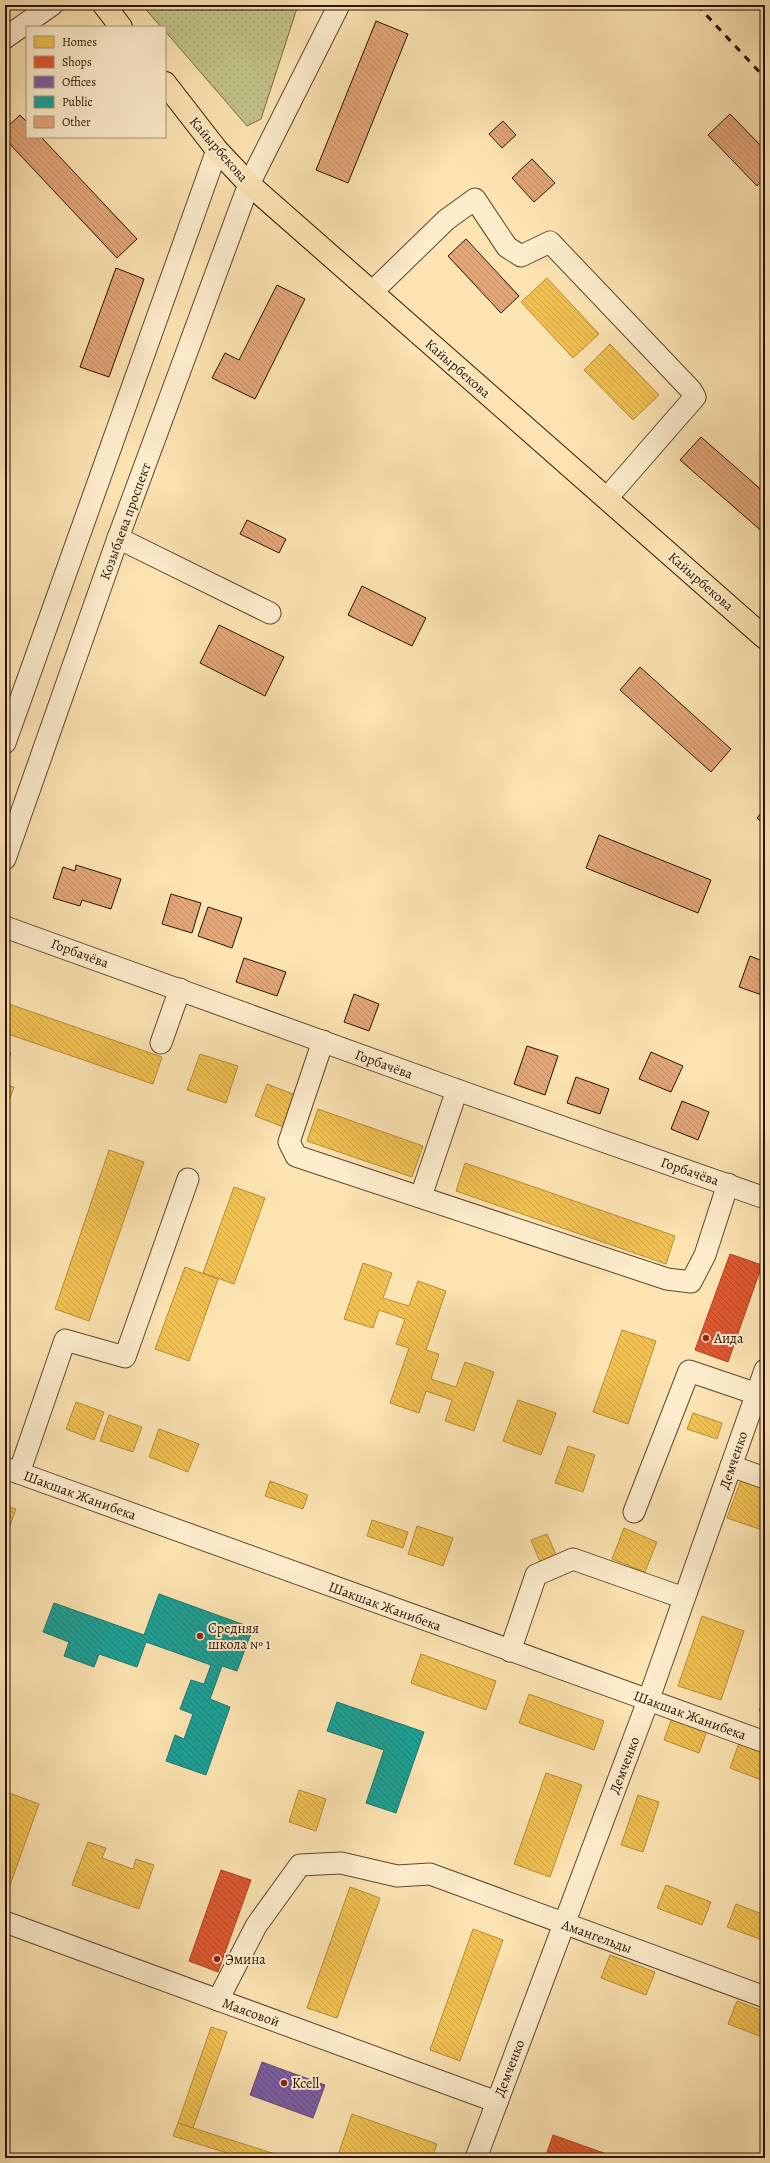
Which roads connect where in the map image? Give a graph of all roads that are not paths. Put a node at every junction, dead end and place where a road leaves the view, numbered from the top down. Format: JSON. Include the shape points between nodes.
{"nodes":[{"id":1,"x":52,"y":5,"type":"edge"},
{"id":2,"x":104,"y":5,"type":"edge"},
{"id":3,"x":339,"y":5,"type":"edge"},
{"id":4,"x":120,"y":26,"type":"edge"},
{"id":5,"x":5,"y":38,"type":"edge"},
{"id":6,"x":166,"y":84,"type":"edge"},
{"id":7,"x":217,"y":150,"type":"junction"},
{"id":8,"x":249,"y":184,"type":"junction"},
{"id":9,"x":372,"y":292,"type":"junction"},
{"id":10,"x":607,"y":498,"type":"junction"},
{"id":11,"x":118,"y":538,"type":"junction"},
{"id":12,"x":270,"y":613,"type":"dead end"},
{"id":13,"x":765,"y":638,"type":"edge"},
{"id":14,"x":5,"y":743,"type":"edge"},
{"id":15,"x":5,"y":858,"type":"edge"},
{"id":16,"x":5,"y":926,"type":"edge"},
{"id":17,"x":180,"y":989,"type":"junction"},
{"id":18,"x":323,"y":1041,"type":"junction"},
{"id":19,"x":161,"y":1043,"type":"dead end"},
{"id":20,"x":457,"y":1090,"type":"junction"},
{"id":21,"x":188,"y":1179,"type":"dead end"},
{"id":22,"x":728,"y":1184,"type":"junction"},
{"id":23,"x":421,"y":1196,"type":"junction"},
{"id":24,"x":765,"y":1198,"type":"edge"},
{"id":25,"x":765,"y":1370,"type":"edge"},
{"id":26,"x":757,"y":1394,"type":"junction"},
{"id":27,"x":731,"y":1466,"type":"junction"},
{"id":28,"x":12,"y":1470,"type":"edge"},
{"id":29,"x":765,"y":1478,"type":"edge"},
{"id":30,"x":634,"y":1512,"type":"dead end"},
{"id":31,"x":684,"y":1598,"type":"junction"},
{"id":32,"x":510,"y":1651,"type":"junction"},
{"id":33,"x":648,"y":1701,"type":"junction"},
{"id":34,"x":765,"y":1742,"type":"edge"},
{"id":35,"x":5,"y":1922,"type":"edge"},
{"id":36,"x":564,"y":1923,"type":"junction"},
{"id":37,"x":765,"y":1997,"type":"edge"},
{"id":38,"x":218,"y":2000,"type":"junction"},
{"id":39,"x":497,"y":2102,"type":"junction"},
{"id":40,"x":476,"y":2158,"type":"edge"}],
"edges":[{"from":1,"to":5,"type":"street"},
{"from":2,"to":4,"type":"main road"},
{"from":3,"to":8,"type":"street","name":"Козыбаева проспект"},
{"from":6,"to":7,"type":"main road","name":"Кайырбекова"},
{"from":7,"to":8,"type":"main road","name":"Кайырбекова"},
{"from":7,"to":14,"type":"street"},
{"from":8,"to":9,"type":"main road","name":"Кайырбекова"},
{"from":8,"to":11,"type":"street","name":"Козыбаева проспект"},
{"from":9,"to":10,"type":"main road","name":"Кайырбекова"},
{"from":9,"to":10,"type":"street","via":[[446,220],[476,199],[507,247],[514,253],[520,256],[550,242],[695,397]]},
{"from":10,"to":13,"type":"main road","name":"Кайырбекова"},
{"from":11,"to":12,"type":"street"},
{"from":11,"to":15,"type":"street","name":"Козыбаева проспект"},
{"from":16,"to":17,"type":"street","name":"Горбачёва"},
{"from":17,"to":18,"type":"street","name":"Горбачёва"},
{"from":17,"to":19,"type":"street"},
{"from":18,"to":20,"type":"street","name":"Горбачёва"},
{"from":18,"to":23,"type":"street","via":[[289,1142],[296,1156]]},
{"from":20,"to":22,"type":"street","name":"Горбачёва"},
{"from":20,"to":23,"type":"street"},
{"from":21,"to":28,"type":"street","via":[[125,1357],[65,1340]]},
{"from":22,"to":23,"type":"street","via":[[705,1255],[690,1282],[667,1279]]},
{"from":22,"to":24,"type":"street","name":"Горбачёва"},
{"from":25,"to":26,"type":"street","name":"Демченко"},
{"from":26,"to":27,"type":"street","name":"Демченко"},
{"from":26,"to":30,"type":"street","via":[[689,1370]]},
{"from":27,"to":29,"type":"street"},
{"from":27,"to":31,"type":"street","name":"Демченко"},
{"from":28,"to":32,"type":"street","name":"Шакшак Жанибека"},
{"from":31,"to":32,"type":"street","via":[[573,1559],[536,1575]]},
{"from":31,"to":33,"type":"street","name":"Демченко"},
{"from":32,"to":33,"type":"street","name":"Шакшак Жанибека"},
{"from":33,"to":34,"type":"street","name":"Шакшак Жанибека"},
{"from":33,"to":36,"type":"street","name":"Демченко"},
{"from":35,"to":38,"type":"street","name":"Маясовой"},
{"from":36,"to":37,"type":"street","name":"Амангельды"},
{"from":36,"to":38,"type":"street","name":"Амангельды","via":[[430,1874],[397,1876],[341,1863],[300,1866],[256,1926]]},
{"from":36,"to":39,"type":"street","name":"Демченко"},
{"from":38,"to":39,"type":"street","name":"Маясовой"},
{"from":39,"to":40,"type":"street","name":"Демченко"}]}
